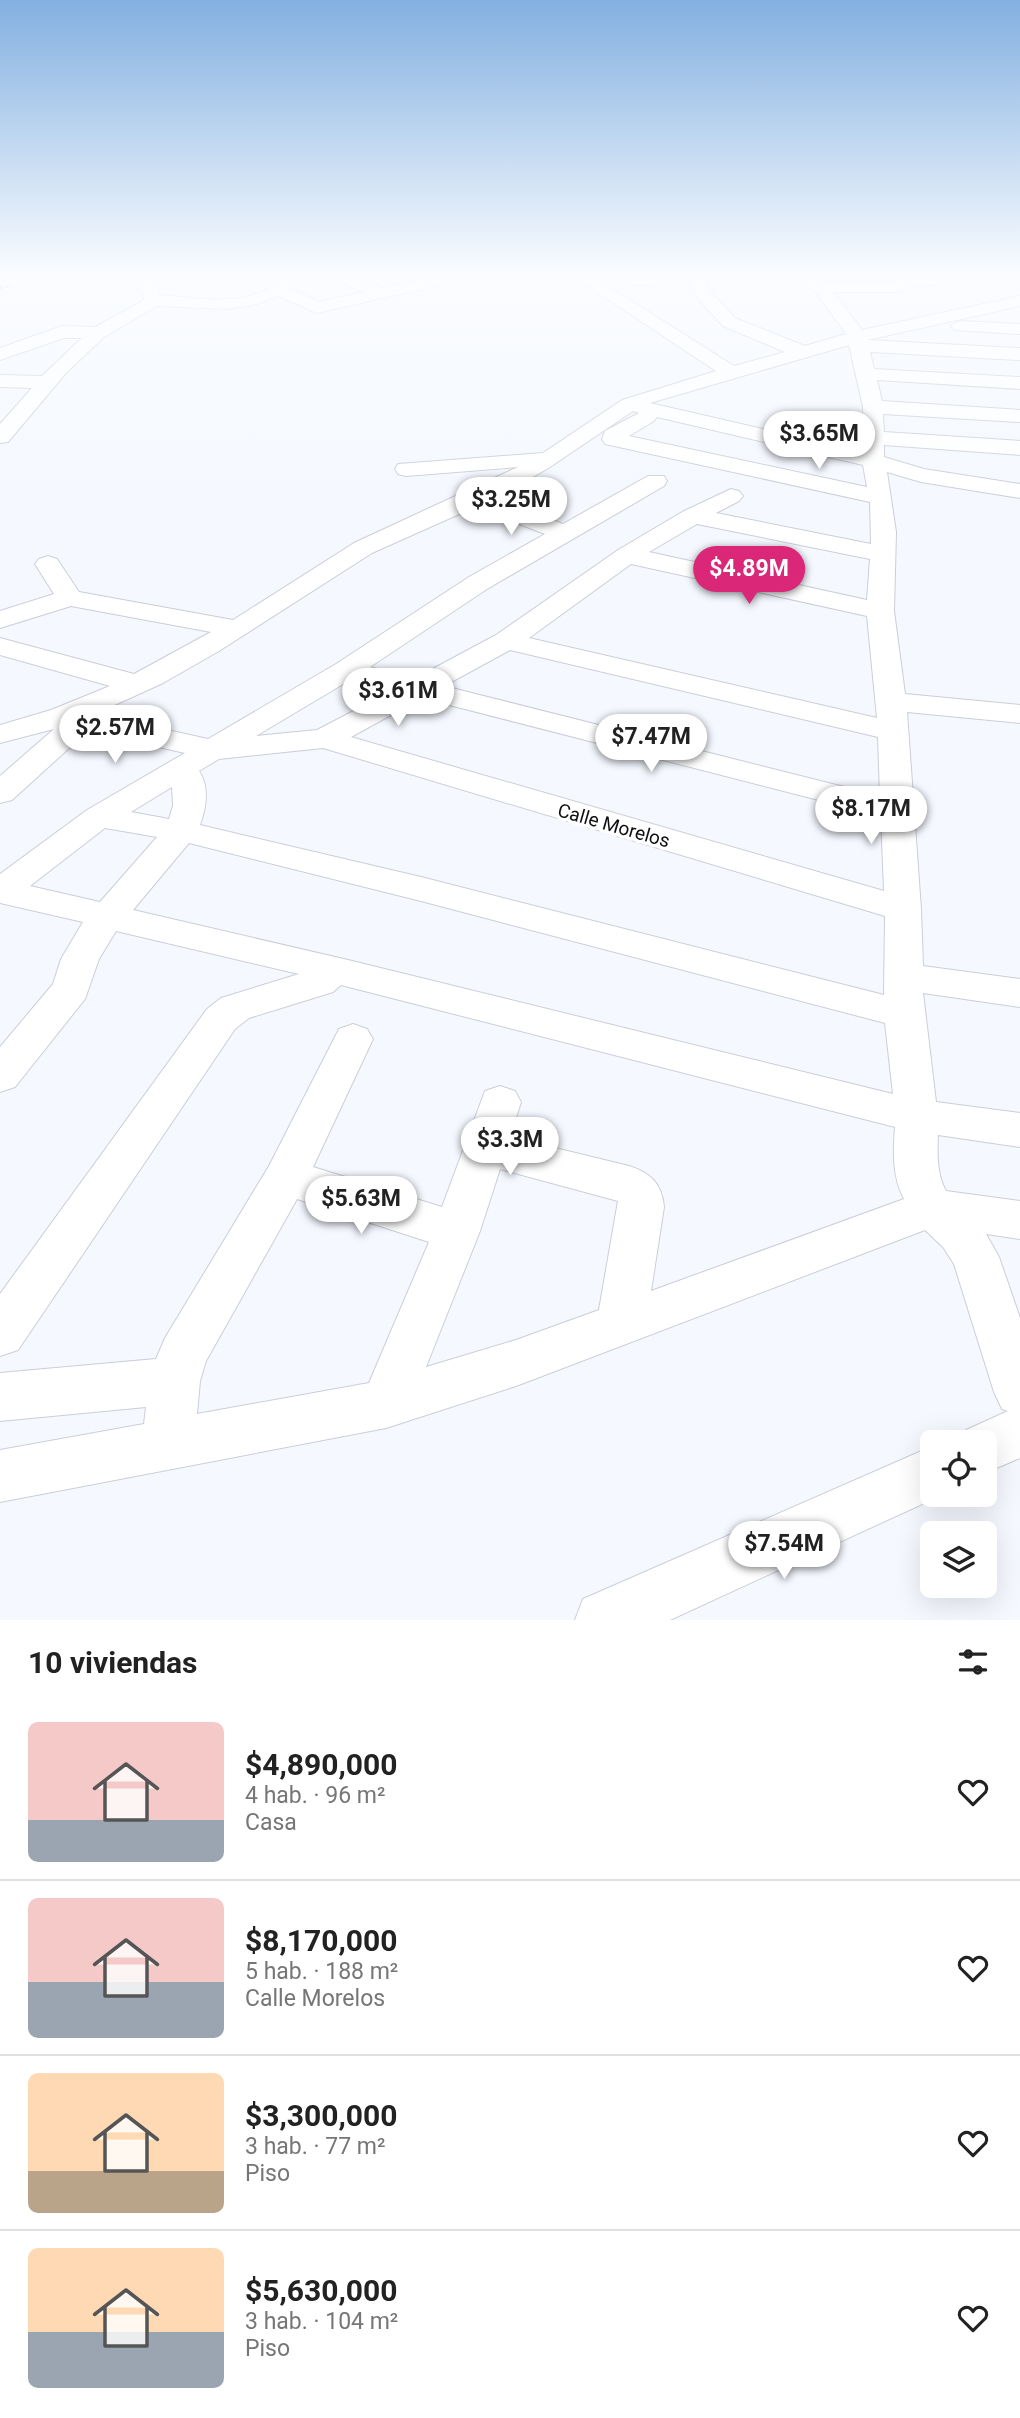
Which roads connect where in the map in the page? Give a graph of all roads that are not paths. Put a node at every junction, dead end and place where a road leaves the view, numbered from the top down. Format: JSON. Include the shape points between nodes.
{"nodes":[{"id":1,"x":21,"y":347,"type":"edge"},
{"id":2,"x":83,"y":347,"type":"edge"},
{"id":3,"x":692,"y":347,"type":"edge"},
{"id":4,"x":790,"y":347,"type":"edge"},
{"id":5,"x":841,"y":347,"type":"edge"},
{"id":6,"x":905,"y":347,"type":"edge"},
{"id":7,"x":803,"y":352,"type":"junction"},
{"id":8,"x":0,"y":354,"type":"edge"},
{"id":9,"x":1020,"y":354,"type":"edge"},
{"id":10,"x":730,"y":372,"type":"junction"},
{"id":11,"x":0,"y":381,"type":"edge"},
{"id":12,"x":48,"y":382,"type":"junction"},
{"id":13,"x":1020,"y":383,"type":"edge"},
{"id":14,"x":867,"y":394,"type":"junction"},
{"id":15,"x":629,"y":404,"type":"junction"},
{"id":16,"x":655,"y":412,"type":"junction"},
{"id":17,"x":1020,"y":416,"type":"edge"},
{"id":18,"x":0,"y":438,"type":"edge"},
{"id":19,"x":1020,"y":448,"type":"edge"},
{"id":20,"x":551,"y":460,"type":"junction"},
{"id":21,"x":406,"y":469,"type":"dead end"},
{"id":22,"x":656,"y":481,"type":"dead end"},
{"id":23,"x":1020,"y":491,"type":"edge"},
{"id":24,"x":732,"y":495,"type":"dead end"},
{"id":25,"x":881,"y":497,"type":"junction"},
{"id":26,"x":474,"y":498,"type":"junction"},
{"id":27,"x":693,"y":516,"type":"junction"},
{"id":28,"x":564,"y":533,"type":"junction"},
{"id":29,"x":883,"y":554,"type":"junction"},
{"id":30,"x":627,"y":555,"type":"junction"},
{"id":31,"x":48,"y":564,"type":"dead end"},
{"id":32,"x":70,"y":598,"type":"junction"},
{"id":33,"x":880,"y":611,"type":"junction"},
{"id":34,"x":0,"y":620,"type":"edge"},
{"id":35,"x":237,"y":629,"type":"junction"},
{"id":36,"x":506,"y":641,"type":"junction"},
{"id":37,"x":0,"y":646,"type":"edge"},
{"id":38,"x":346,"y":670,"type":"junction"},
{"id":39,"x":136,"y":684,"type":"junction"},
{"id":40,"x":419,"y":688,"type":"junction"},
{"id":41,"x":1020,"y":714,"type":"edge"},
{"id":42,"x":891,"y":716,"type":"junction"},
{"id":43,"x":72,"y":719,"type":"junction"},
{"id":44,"x":8,"y":729,"type":"edge"},
{"id":45,"x":138,"y":734,"type":"junction"},
{"id":46,"x":324,"y":739,"type":"junction"},
{"id":47,"x":215,"y":750,"type":"junction"},
{"id":48,"x":182,"y":769,"type":"junction"},
{"id":49,"x":145,"y":789,"type":"junction"},
{"id":50,"x":0,"y":793,"type":"edge"},
{"id":51,"x":896,"y":810,"type":"junction"},
{"id":52,"x":99,"y":817,"type":"junction"},
{"id":53,"x":181,"y":831,"type":"junction"},
{"id":54,"x":0,"y":891,"type":"edge"},
{"id":55,"x":904,"y":909,"type":"junction"},
{"id":56,"x":106,"y":916,"type":"junction"},
{"id":57,"x":330,"y":970,"type":"junction"},
{"id":58,"x":904,"y":995,"type":"junction"},
{"id":59,"x":1018,"y":995,"type":"edge"},
{"id":60,"x":353,"y":1039,"type":"dead end"},
{"id":61,"x":0,"y":1076,"type":"edge"},
{"id":62,"x":500,"y":1102,"type":"dead end"},
{"id":63,"x":917,"y":1116,"type":"junction"},
{"id":64,"x":1020,"y":1130,"type":"edge"},
{"id":65,"x":485,"y":1147,"type":"junction"},
{"id":66,"x":286,"y":1177,"type":"junction"},
{"id":67,"x":932,"y":1209,"type":"junction"},
{"id":68,"x":1020,"y":1220,"type":"edge"},
{"id":69,"x":457,"y":1231,"type":"junction"},
{"id":70,"x":621,"y":1322,"type":"junction"},
{"id":71,"x":0,"y":1334,"type":"edge"},
{"id":72,"x":174,"y":1381,"type":"junction"},
{"id":73,"x":1020,"y":1392,"type":"edge"},
{"id":74,"x":0,"y":1396,"type":"edge"},
{"id":75,"x":386,"y":1404,"type":"junction"},
{"id":76,"x":1020,"y":1432,"type":"edge"},
{"id":77,"x":997,"y":1443,"type":"edge"},
{"id":78,"x":168,"y":1445,"type":"junction"},
{"id":79,"x":0,"y":1476,"type":"edge"},
{"id":80,"x":920,"y":1478,"type":"edge"},
{"id":81,"x":604,"y":1620,"type":"edge"}],
"edges":[{"from":1,"to":8,"type":"street"},
{"from":2,"to":12,"type":"street"},
{"from":3,"to":10,"type":"street"},
{"from":4,"to":7,"type":"street"},
{"from":5,"to":14,"type":"street"},
{"from":6,"to":14,"type":"street"},
{"from":7,"to":10,"type":"street"},
{"from":7,"to":14,"type":"street"},
{"from":9,"to":14,"type":"street"},
{"from":10,"to":15,"type":"street"},
{"from":11,"to":12,"type":"street"},
{"from":12,"to":18,"type":"street"},
{"from":13,"to":14,"type":"street"},
{"from":14,"to":16,"type":"street"},
{"from":14,"to":17,"type":"street"},
{"from":14,"to":19,"type":"street"},
{"from":14,"to":23,"type":"street","via":[[944,480]]},
{"from":14,"to":25,"type":"street"},
{"from":15,"to":16,"type":"street"},
{"from":15,"to":20,"type":"street"},
{"from":16,"to":25,"type":"street","via":[[613,439]]},
{"from":20,"to":21,"type":"street"},
{"from":20,"to":26,"type":"street"},
{"from":22,"to":28,"type":"street"},
{"from":24,"to":27,"type":"street"},
{"from":25,"to":29,"type":"street"},
{"from":26,"to":28,"type":"street"},
{"from":26,"to":35,"type":"street","via":[[365,546]]},
{"from":27,"to":29,"type":"street"},
{"from":27,"to":30,"type":"street"},
{"from":28,"to":38,"type":"street"},
{"from":29,"to":33,"type":"street"},
{"from":30,"to":33,"type":"street"},
{"from":30,"to":36,"type":"street"},
{"from":31,"to":32,"type":"street"},
{"from":32,"to":34,"type":"street"},
{"from":32,"to":35,"type":"street"},
{"from":33,"to":42,"type":"street"},
{"from":35,"to":39,"type":"street"},
{"from":36,"to":40,"type":"street"},
{"from":36,"to":42,"type":"street"},
{"from":37,"to":39,"type":"street"},
{"from":38,"to":40,"type":"street"},
{"from":38,"to":47,"type":"street"},
{"from":39,"to":43,"type":"street"},
{"from":40,"to":46,"type":"street"},
{"from":40,"to":51,"type":"street"},
{"from":41,"to":42,"type":"street"},
{"from":42,"to":51,"type":"street"},
{"from":43,"to":44,"type":"street"},
{"from":43,"to":45,"type":"street"},
{"from":43,"to":50,"type":"street"},
{"from":45,"to":47,"type":"street"},
{"from":45,"to":49,"type":"street"},
{"from":46,"to":47,"type":"street"},
{"from":46,"to":55,"type":"street","name":"Calle Morelos"},
{"from":47,"to":48,"type":"street"},
{"from":48,"to":49,"type":"street"},
{"from":48,"to":53,"type":"street","via":[[188,778],[190,806]]},
{"from":49,"to":52,"type":"street"},
{"from":51,"to":55,"type":"street"},
{"from":52,"to":53,"type":"street"},
{"from":52,"to":54,"type":"street"},
{"from":53,"to":56,"type":"street"},
{"from":53,"to":58,"type":"street","via":[[540,919]]},
{"from":54,"to":56,"type":"street"},
{"from":55,"to":58,"type":"street"},
{"from":56,"to":57,"type":"street"},
{"from":56,"to":61,"type":"street","via":[[86,947],[65,998]]},
{"from":57,"to":63,"type":"street"},
{"from":57,"to":71,"type":"street","via":[[325,979],[310,986],[227,1012]]},
{"from":58,"to":59,"type":"street"},
{"from":58,"to":63,"type":"street"},
{"from":60,"to":66,"type":"street"},
{"from":62,"to":65,"type":"street"},
{"from":63,"to":64,"type":"street"},
{"from":63,"to":67,"type":"street","via":[[919,1185]]},
{"from":65,"to":69,"type":"street"},
{"from":65,"to":70,"type":"street","via":[[629,1184],[640,1194]]},
{"from":66,"to":69,"type":"street"},
{"from":66,"to":72,"type":"street","via":[[183,1354]]},
{"from":67,"to":68,"type":"street"},
{"from":67,"to":70,"type":"street"},
{"from":67,"to":73,"type":"street","via":[[959,1233],[975,1257]]},
{"from":69,"to":75,"type":"street"},
{"from":70,"to":75,"type":"street","via":[[516,1363]]},
{"from":72,"to":74,"type":"street"},
{"from":72,"to":78,"type":"street"},
{"from":75,"to":78,"type":"street"},
{"from":76,"to":77,"type":"street"},
{"from":78,"to":79,"type":"street"},
{"from":80,"to":81,"type":"street"}]}
